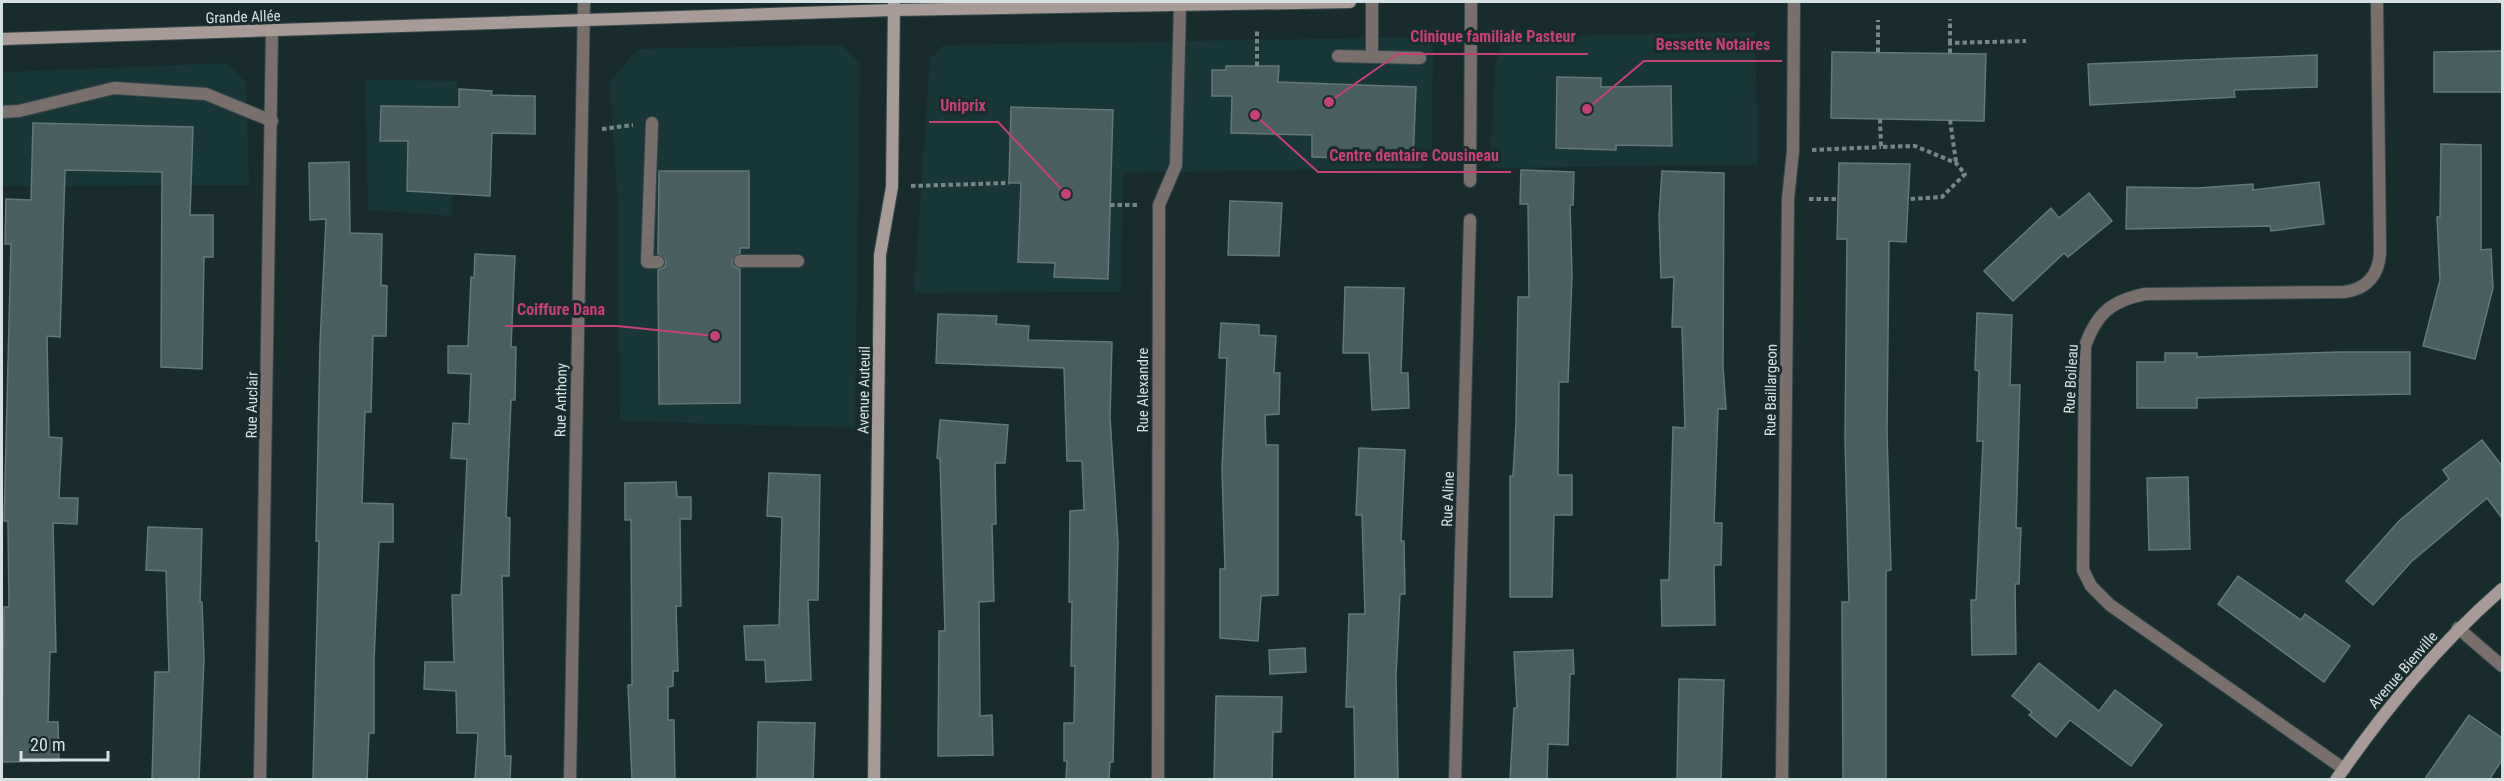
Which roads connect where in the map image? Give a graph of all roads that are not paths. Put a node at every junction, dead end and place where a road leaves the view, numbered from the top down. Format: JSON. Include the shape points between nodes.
{"nodes":[{"id":1,"x":584,"y":2,"type":"edge"},
{"id":2,"x":1350,"y":2,"type":"edge"},
{"id":3,"x":1372,"y":2,"type":"edge"},
{"id":4,"x":1471,"y":2,"type":"edge"},
{"id":5,"x":1794,"y":2,"type":"edge"},
{"id":6,"x":2377,"y":2,"type":"edge"},
{"id":7,"x":1180,"y":4,"type":"junction"},
{"id":8,"x":894,"y":6,"type":"edge"},
{"id":9,"x":583,"y":21,"type":"junction"},
{"id":10,"x":272,"y":31,"type":"junction"},
{"id":11,"x":2,"y":39,"type":"edge"},
{"id":12,"x":1338,"y":56,"type":"dead end"},
{"id":13,"x":1372,"y":57,"type":"junction"},
{"id":14,"x":1420,"y":58,"type":"dead end"},
{"id":15,"x":2,"y":112,"type":"edge"},
{"id":16,"x":272,"y":121,"type":"junction"},
{"id":17,"x":652,"y":123,"type":"dead end"},
{"id":18,"x":1470,"y":181,"type":"dead end"},
{"id":19,"x":1470,"y":220,"type":"dead end"},
{"id":20,"x":740,"y":261,"type":"dead end"},
{"id":21,"x":798,"y":261,"type":"dead end"},
{"id":22,"x":658,"y":262,"type":"dead end"},
{"id":23,"x":2502,"y":589,"type":"edge"},
{"id":24,"x":2458,"y":628,"type":"junction"},
{"id":25,"x":2502,"y":666,"type":"edge"},
{"id":26,"x":2344,"y":769,"type":"junction"},
{"id":27,"x":260,"y":780,"type":"edge"},
{"id":28,"x":570,"y":780,"type":"edge"},
{"id":29,"x":874,"y":780,"type":"edge"},
{"id":30,"x":1158,"y":780,"type":"edge"},
{"id":31,"x":1455,"y":780,"type":"edge"},
{"id":32,"x":1782,"y":780,"type":"edge"},
{"id":33,"x":2336,"y":780,"type":"edge"}],
"edges":[{"from":1,"to":9,"type":"street","name":"Rue Anthony"},
{"from":2,"to":7,"type":"main road","name":"Grande Allée"},
{"from":3,"to":13,"type":"street"},
{"from":4,"to":18,"type":"street"},
{"from":5,"to":32,"type":"street","name":"Rue Baillargeon"},
{"from":6,"to":26,"type":"street","name":"Rue Boileau","via":[[2380,252],[2374,276],[2364,286],[2344,292],[2145,294],[2121,299],[2092,326],[2085,346],[2083,570],[2091,586],[2110,605]]},
{"from":7,"to":8,"type":"main road","name":"Grande Allée"},
{"from":7,"to":30,"type":"street","name":"Rue Alexandre","via":[[1176,165],[1159,205]]},
{"from":8,"to":9,"type":"main road","name":"Grande Allée"},
{"from":8,"to":29,"type":"main road","name":"Avenue Auteuil","via":[[892,187],[880,255]]},
{"from":9,"to":10,"type":"main road","name":"Grande Allée"},
{"from":9,"to":28,"type":"street","name":"Rue Anthony"},
{"from":10,"to":11,"type":"main road","name":"Grande Allée"},
{"from":10,"to":16,"type":"street","name":"Rue Auclair"},
{"from":12,"to":13,"type":"street"},
{"from":13,"to":14,"type":"street"},
{"from":15,"to":16,"type":"street","via":[[114,88],[206,94]]},
{"from":16,"to":27,"type":"street","name":"Rue Auclair"},
{"from":17,"to":22,"type":"street","via":[[647,262]]},
{"from":19,"to":31,"type":"street","name":"Rue Aline"},
{"from":20,"to":21,"type":"street"},
{"from":23,"to":24,"type":"main road","name":"Avenue Bienville"},
{"from":24,"to":25,"type":"street"},
{"from":24,"to":26,"type":"main road","name":"Avenue Bienville","via":[[2398,696]]},
{"from":26,"to":33,"type":"main road","name":"Avenue Bienville"}]}
